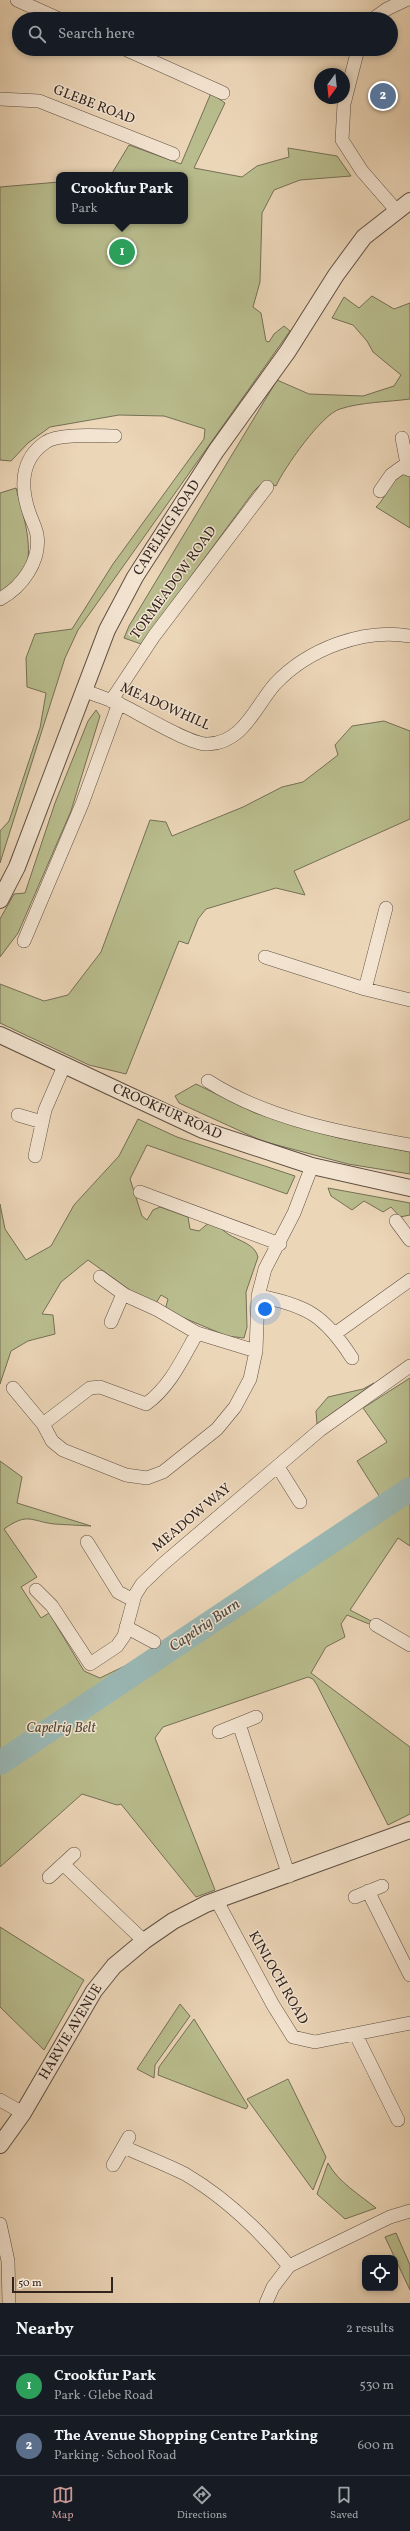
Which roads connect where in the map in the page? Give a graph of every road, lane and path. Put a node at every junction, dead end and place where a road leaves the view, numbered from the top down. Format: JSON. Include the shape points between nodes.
{"nodes":[{"id":1,"x":17,"y":0,"type":"edge"},
{"id":2,"x":405,"y":0,"type":"edge"},
{"id":3,"x":44,"y":12,"type":"edge"},
{"id":4,"x":381,"y":12,"type":"edge"},
{"id":5,"x":141,"y":56,"type":"edge"},
{"id":6,"x":356,"y":56,"type":"edge"},
{"id":7,"x":223,"y":93,"type":"dead end"},
{"id":8,"x":0,"y":99,"type":"edge"},
{"id":9,"x":173,"y":154,"type":"dead end"},
{"id":10,"x":410,"y":201,"type":"edge"},
{"id":11,"x":396,"y":210,"type":"junction"},
{"id":12,"x":115,"y":436,"type":"dead end"},
{"id":13,"x":402,"y":438,"type":"dead end"},
{"id":14,"x":409,"y":469,"type":"edge"},
{"id":15,"x":267,"y":488,"type":"dead end"},
{"id":16,"x":380,"y":491,"type":"dead end"},
{"id":17,"x":0,"y":599,"type":"edge"},
{"id":18,"x":410,"y":636,"type":"edge"},
{"id":19,"x":83,"y":690,"type":"junction"},
{"id":20,"x":115,"y":702,"type":"junction"},
{"id":21,"x":0,"y":900,"type":"edge"},
{"id":22,"x":386,"y":908,"type":"dead end"},
{"id":23,"x":24,"y":941,"type":"dead end"},
{"id":24,"x":265,"y":957,"type":"dead end"},
{"id":25,"x":365,"y":989,"type":"junction"},
{"id":26,"x":410,"y":1000,"type":"edge"},
{"id":27,"x":0,"y":1035,"type":"edge"},
{"id":28,"x":64,"y":1066,"type":"junction"},
{"id":29,"x":208,"y":1081,"type":"dead end"},
{"id":30,"x":18,"y":1115,"type":"dead end"},
{"id":31,"x":42,"y":1122,"type":"junction"},
{"id":32,"x":410,"y":1145,"type":"edge"},
{"id":33,"x":35,"y":1156,"type":"dead end"},
{"id":34,"x":312,"y":1166,"type":"junction"},
{"id":35,"x":410,"y":1188,"type":"edge"},
{"id":36,"x":140,"y":1192,"type":"dead end"},
{"id":37,"x":396,"y":1221,"type":"dead end"},
{"id":38,"x":410,"y":1240,"type":"edge"},
{"id":39,"x":280,"y":1244,"type":"junction"},
{"id":40,"x":100,"y":1277,"type":"dead end"},
{"id":41,"x":410,"y":1280,"type":"edge"},
{"id":42,"x":124,"y":1294,"type":"junction"},
{"id":43,"x":258,"y":1296,"type":"junction"},
{"id":44,"x":111,"y":1322,"type":"dead end"},
{"id":45,"x":197,"y":1333,"type":"junction"},
{"id":46,"x":336,"y":1333,"type":"junction"},
{"id":47,"x":256,"y":1351,"type":"junction"},
{"id":48,"x":352,"y":1358,"type":"dead end"},
{"id":49,"x":410,"y":1366,"type":"edge"},
{"id":50,"x":13,"y":1388,"type":"dead end"},
{"id":51,"x":43,"y":1424,"type":"junction"},
{"id":52,"x":278,"y":1467,"type":"junction"},
{"id":53,"x":300,"y":1502,"type":"dead end"},
{"id":54,"x":87,"y":1542,"type":"dead end"},
{"id":55,"x":36,"y":1590,"type":"dead end"},
{"id":56,"x":133,"y":1600,"type":"junction"},
{"id":57,"x":376,"y":1625,"type":"dead end"},
{"id":58,"x":126,"y":1627,"type":"junction"},
{"id":59,"x":154,"y":1642,"type":"dead end"},
{"id":60,"x":410,"y":1644,"type":"edge"},
{"id":61,"x":256,"y":1717,"type":"dead end"},
{"id":62,"x":239,"y":1724,"type":"junction"},
{"id":63,"x":219,"y":1732,"type":"dead end"},
{"id":64,"x":410,"y":1830,"type":"edge"},
{"id":65,"x":74,"y":1854,"type":"dead end"},
{"id":66,"x":63,"y":1864,"type":"junction"},
{"id":67,"x":289,"y":1876,"type":"junction"},
{"id":68,"x":49,"y":1877,"type":"dead end"},
{"id":69,"x":382,"y":1886,"type":"dead end"},
{"id":70,"x":368,"y":1890,"type":"junction"},
{"id":71,"x":355,"y":1897,"type":"dead end"},
{"id":72,"x":217,"y":1901,"type":"junction"},
{"id":73,"x":144,"y":1941,"type":"junction"},
{"id":74,"x":410,"y":1974,"type":"edge"},
{"id":75,"x":410,"y":2023,"type":"edge"},
{"id":76,"x":356,"y":2035,"type":"junction"},
{"id":77,"x":0,"y":2100,"type":"edge"},
{"id":78,"x":23,"y":2113,"type":"junction"},
{"id":79,"x":398,"y":2120,"type":"dead end"},
{"id":80,"x":0,"y":2145,"type":"edge"},
{"id":81,"x":113,"y":2164,"type":"dead end"},
{"id":82,"x":410,"y":2211,"type":"edge"},
{"id":83,"x":0,"y":2224,"type":"edge"},
{"id":84,"x":290,"y":2266,"type":"junction"},
{"id":85,"x":9,"y":2303,"type":"edge"},
{"id":86,"x":266,"y":2303,"type":"edge"}],
"edges":[{"from":1,"to":3,"type":"street"},
{"from":2,"to":4,"type":"street"},
{"from":5,"to":7,"type":"street"},
{"from":6,"to":11,"type":"street","via":[[344,104],[342,140],[362,171]]},
{"from":8,"to":9,"type":"street","name":"GLEBE ROAD","via":[[39,101]]},
{"from":10,"to":11,"type":"street","name":"CAPELRIG ROAD"},
{"from":11,"to":19,"type":"street","name":"CAPELRIG ROAD","via":[[364,237],[336,275],[288,351],[216,451],[135,577],[107,630]]},
{"from":12,"to":17,"type":"street","via":[[46,441],[26,465],[23,474],[24,495],[37,534],[35,557],[27,575],[10,594]]},
{"from":13,"to":14,"type":"street"},
{"from":14,"to":16,"type":"street","via":[[402,467],[391,475]]},
{"from":15,"to":20,"type":"street","name":"TORMEADOW ROAD","via":[[159,630]]},
{"from":18,"to":20,"type":"street","name":"MEADOWHILL","via":[[368,636],[315,653],[298,664],[275,685],[237,734],[224,742],[207,745],[192,740]]},
{"from":19,"to":20,"type":"street","name":"MEADOWHILL"},
{"from":19,"to":21,"type":"street","name":"CAPELRIG ROAD","via":[[17,867]]},
{"from":20,"to":23,"type":"street","name":"TORMEADOW ROAD","via":[[82,804]]},
{"from":22,"to":25,"type":"street"},
{"from":24,"to":25,"type":"street"},
{"from":25,"to":26,"type":"street"},
{"from":27,"to":28,"type":"street","name":"CROOKFUR ROAD"},
{"from":28,"to":31,"type":"street"},
{"from":28,"to":34,"type":"street","name":"CROOKFUR ROAD","via":[[203,1130]]},
{"from":29,"to":32,"type":"street","via":[[227,1094],[284,1116],[368,1138]]},
{"from":30,"to":31,"type":"street"},
{"from":31,"to":33,"type":"street"},
{"from":34,"to":35,"type":"street","name":"CROOKFUR ROAD"},
{"from":34,"to":39,"type":"street"},
{"from":36,"to":39,"type":"street"},
{"from":37,"to":38,"type":"street"},
{"from":39,"to":43,"type":"street","via":[[265,1269]]},
{"from":40,"to":42,"type":"street"},
{"from":41,"to":46,"type":"street"},
{"from":42,"to":44,"type":"street"},
{"from":42,"to":45,"type":"street"},
{"from":43,"to":46,"type":"street","via":[[287,1301],[305,1309]]},
{"from":43,"to":47,"type":"street"},
{"from":45,"to":47,"type":"street"},
{"from":45,"to":51,"type":"street","via":[[172,1376],[146,1404],[100,1386],[90,1388]]},
{"from":46,"to":48,"type":"street"},
{"from":47,"to":51,"type":"street","via":[[250,1379],[235,1408],[217,1429],[163,1472],[147,1478],[126,1475],[63,1450],[52,1440]]},
{"from":49,"to":52,"type":"street","name":"MEADOW WAY","via":[[320,1430]]},
{"from":50,"to":51,"type":"street"},
{"from":52,"to":53,"type":"street"},
{"from":52,"to":56,"type":"street","name":"MEADOW WAY","via":[[163,1564],[142,1584]]},
{"from":54,"to":56,"type":"street","via":[[118,1592]]},
{"from":55,"to":58,"type":"street","name":"MEADOW WAY","via":[[52,1606],[90,1664],[117,1646],[124,1636]]},
{"from":56,"to":58,"type":"street","name":"MEADOW WAY"},
{"from":57,"to":60,"type":"street"},
{"from":58,"to":59,"type":"street"},
{"from":61,"to":62,"type":"street"},
{"from":62,"to":63,"type":"street"},
{"from":62,"to":67,"type":"street"},
{"from":64,"to":67,"type":"street","name":"HARVIE AVENUE"},
{"from":65,"to":66,"type":"street"},
{"from":66,"to":68,"type":"street"},
{"from":66,"to":73,"type":"street"},
{"from":67,"to":72,"type":"street","name":"HARVIE AVENUE"},
{"from":69,"to":70,"type":"street"},
{"from":70,"to":71,"type":"street"},
{"from":70,"to":74,"type":"street"},
{"from":72,"to":73,"type":"street","name":"HARVIE AVENUE","via":[[173,1921]]},
{"from":72,"to":76,"type":"street","name":"KINLOCH ROAD","via":[[273,2006],[293,2037],[315,2042]]},
{"from":73,"to":78,"type":"street","name":"HARVIE AVENUE","via":[[114,1966],[94,1990]]},
{"from":75,"to":76,"type":"street","name":"KINLOCH ROAD"},
{"from":76,"to":79,"type":"street"},
{"from":77,"to":78,"type":"street"},
{"from":78,"to":80,"type":"street","name":"HARVIE AVENUE"},
{"from":81,"to":84,"type":"street","via":[[126,2142],[184,2174],[218,2196],[261,2232]]},
{"from":82,"to":84,"type":"street","via":[[352,2234]]},
{"from":83,"to":85,"type":"street","via":[[8,2262]]},
{"from":84,"to":86,"type":"street","via":[[273,2287]]}]}
